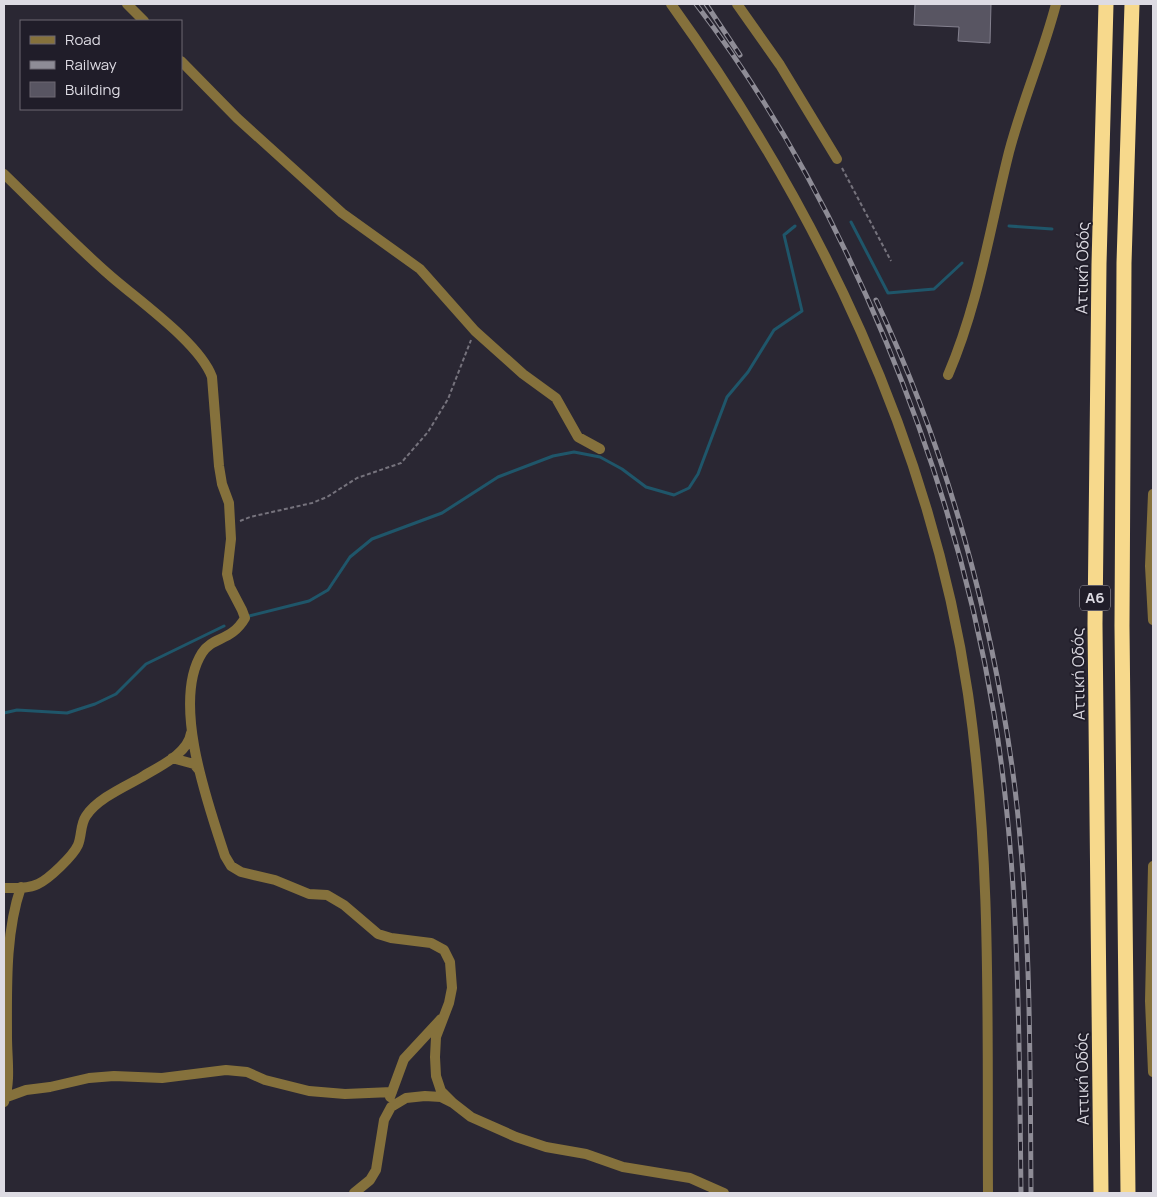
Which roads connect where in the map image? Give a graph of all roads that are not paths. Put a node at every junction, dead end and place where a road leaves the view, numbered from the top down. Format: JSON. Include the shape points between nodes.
{"nodes":[{"id":1,"x":127,"y":4,"type":"edge"},
{"id":2,"x":671,"y":4,"type":"edge"},
{"id":3,"x":737,"y":4,"type":"edge"},
{"id":4,"x":1056,"y":4,"type":"edge"},
{"id":5,"x":1106,"y":4,"type":"edge"},
{"id":6,"x":1132,"y":4,"type":"edge"},
{"id":7,"x":143,"y":20,"type":"edge"},
{"id":8,"x":182,"y":62,"type":"edge"},
{"id":9,"x":837,"y":159,"type":"road end"},
{"id":10,"x":4,"y":174,"type":"edge"},
{"id":11,"x":948,"y":375,"type":"dead end"},
{"id":12,"x":600,"y":448,"type":"dead end"},
{"id":13,"x":1153,"y":494,"type":"edge"},
{"id":14,"x":1153,"y":620,"type":"edge"},
{"id":15,"x":192,"y":726,"type":"junction"},
{"id":16,"x":172,"y":758,"type":"junction"},
{"id":17,"x":200,"y":772,"type":"junction"},
{"id":18,"x":1153,"y":866,"type":"edge"},
{"id":19,"x":4,"y":888,"type":"edge"},
{"id":20,"x":21,"y":888,"type":"junction"},
{"id":21,"x":442,"y":1018,"type":"junction"},
{"id":22,"x":1153,"y":1072,"type":"edge"},
{"id":23,"x":392,"y":1092,"type":"junction"},
{"id":24,"x":4,"y":1100,"type":"edge"},
{"id":25,"x":453,"y":1103,"type":"junction"},
{"id":26,"x":384,"y":1120,"type":"junction"},
{"id":27,"x":354,"y":1193,"type":"edge"},
{"id":28,"x":724,"y":1193,"type":"edge"},
{"id":29,"x":988,"y":1193,"type":"edge"},
{"id":30,"x":1101,"y":1193,"type":"edge"},
{"id":31,"x":1128,"y":1193,"type":"edge"}],
"edges":[{"from":1,"to":7,"type":"street"},
{"from":2,"to":29,"type":"street","via":[[783,174],[855,315],[889,401],[939,554],[968,692],[982,830],[986,886]]},
{"from":3,"to":9,"type":"street","via":[[780,65]]},
{"from":4,"to":11,"type":"street","via":[[1040,62],[1015,128],[986,255],[967,324]]},
{"from":5,"to":30,"type":"highway","name":"Αττική Οδός","number":"Α6","via":[[1095,624]]},
{"from":6,"to":31,"type":"highway","number":"Α6","via":[[1124,263],[1122,626]]},
{"from":8,"to":12,"type":"street","via":[[237,118],[342,213],[420,269],[475,331],[522,374],[556,398],[578,438]]},
{"from":10,"to":15,"type":"street","via":[[88,255],[199,353],[212,377],[219,466],[228,503],[231,539],[227,574],[244,618],[238,630],[203,651],[194,668],[190,687]]},
{"from":13,"to":14,"type":"street","via":[[1150,566]]},
{"from":15,"to":16,"type":"street","via":[[184,748]]},
{"from":15,"to":17,"type":"street"},
{"from":16,"to":17,"type":"street","via":[[194,764]]},
{"from":16,"to":20,"type":"street","via":[[97,804],[81,826],[75,853],[38,884]]},
{"from":17,"to":21,"type":"street","via":[[220,841],[231,866],[309,894],[327,895],[378,934],[431,943],[444,950],[450,962],[452,988]]},
{"from":18,"to":22,"type":"street","via":[[1150,1001]]},
{"from":19,"to":20,"type":"street"},
{"from":20,"to":24,"type":"street","via":[[10,931],[9,1085]]},
{"from":21,"to":23,"type":"street","via":[[404,1059]]},
{"from":21,"to":25,"type":"street","via":[[436,1037],[436,1076],[440,1091]]},
{"from":23,"to":24,"type":"street","via":[[309,1091],[247,1072],[226,1070],[162,1078],[89,1078],[26,1090]]},
{"from":23,"to":26,"type":"street"},
{"from":25,"to":26,"type":"street","via":[[441,1097],[406,1098],[391,1107]]},
{"from":25,"to":28,"type":"street","via":[[471,1117],[523,1140],[586,1154],[623,1167],[690,1178]]},
{"from":26,"to":27,"type":"street","via":[[376,1170],[370,1180]]}]}
